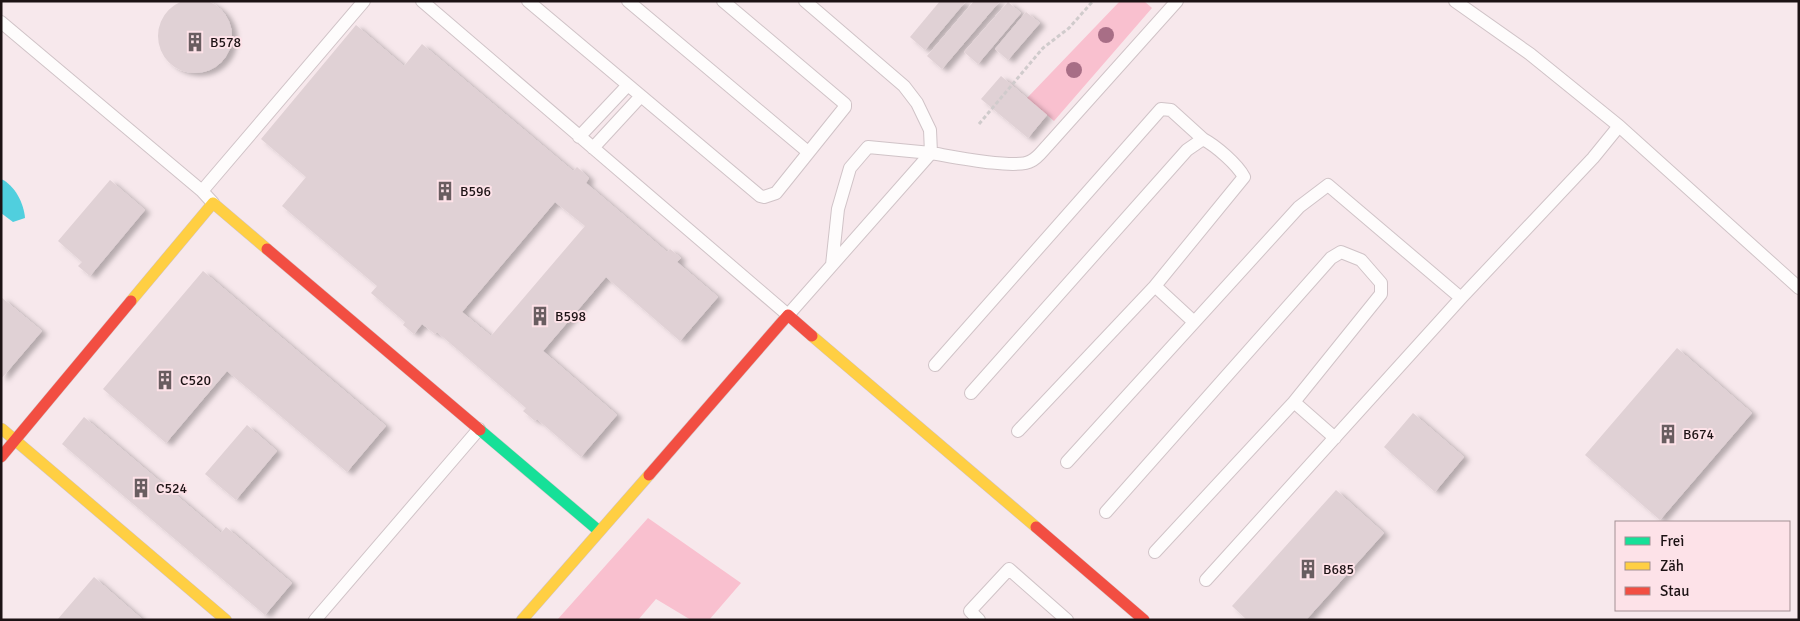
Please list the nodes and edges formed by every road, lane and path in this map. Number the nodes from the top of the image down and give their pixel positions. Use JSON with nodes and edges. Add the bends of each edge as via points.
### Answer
{"nodes":[{"id":1,"x":364,"y":1,"type":"edge"},
{"id":2,"x":422,"y":1,"type":"edge"},
{"id":3,"x":528,"y":1,"type":"edge"},
{"id":4,"x":628,"y":1,"type":"edge"},
{"id":5,"x":723,"y":1,"type":"edge"},
{"id":6,"x":805,"y":1,"type":"edge"},
{"id":7,"x":1093,"y":1,"type":"edge"},
{"id":8,"x":1177,"y":1,"type":"edge"},
{"id":9,"x":1455,"y":1,"type":"edge"},
{"id":10,"x":1,"y":22,"type":"edge"},
{"id":11,"x":628,"y":85,"type":"junction"},
{"id":12,"x":641,"y":96,"type":"junction"},
{"id":13,"x":979,"y":124,"type":"dead end"},
{"id":14,"x":1619,"y":126,"type":"junction"},
{"id":15,"x":579,"y":137,"type":"junction"},
{"id":16,"x":1203,"y":139,"type":"junction"},
{"id":17,"x":593,"y":148,"type":"junction"},
{"id":18,"x":808,"y":152,"type":"junction"},
{"id":19,"x":931,"y":153,"type":"junction"},
{"id":20,"x":202,"y":191,"type":"junction"},
{"id":21,"x":213,"y":203,"type":"junction"},
{"id":22,"x":832,"y":265,"type":"junction"},
{"id":23,"x":1155,"y":286,"type":"junction"},
{"id":24,"x":1799,"y":288,"type":"edge"},
{"id":25,"x":1461,"y":298,"type":"junction"},
{"id":26,"x":788,"y":315,"type":"junction"},
{"id":27,"x":1194,"y":322,"type":"junction"},
{"id":28,"x":935,"y":365,"type":"dead end"},
{"id":29,"x":971,"y":393,"type":"dead end"},
{"id":30,"x":1294,"y":402,"type":"junction"},
{"id":31,"x":1,"y":428,"type":"edge"},
{"id":32,"x":479,"y":429,"type":"junction"},
{"id":33,"x":1018,"y":431,"type":"dead end"},
{"id":34,"x":1335,"y":438,"type":"junction"},
{"id":35,"x":15,"y":440,"type":"junction"},
{"id":36,"x":1,"y":457,"type":"edge"},
{"id":37,"x":1066,"y":462,"type":"dead end"},
{"id":38,"x":1106,"y":512,"type":"dead end"},
{"id":39,"x":599,"y":531,"type":"junction"},
{"id":40,"x":1155,"y":552,"type":"dead end"},
{"id":41,"x":1206,"y":580,"type":"dead end"},
{"id":42,"x":217,"y":617,"type":"edge"},
{"id":43,"x":315,"y":620,"type":"edge"},
{"id":44,"x":522,"y":620,"type":"edge"},
{"id":45,"x":979,"y":620,"type":"edge"},
{"id":46,"x":1067,"y":620,"type":"edge"},
{"id":47,"x":1144,"y":620,"type":"edge"}],
"edges":[{"from":1,"to":20,"type":"lane"},
{"from":2,"to":15,"type":"lane"},
{"from":3,"to":11,"type":"lane"},
{"from":4,"to":18,"type":"lane"},
{"from":5,"to":18,"type":"lane","via":[[845,104]]},
{"from":6,"to":19,"type":"lane","via":[[904,86],[917,103],[930,130]]},
{"from":7,"to":13,"type":"path","via":[[1069,28],[1044,48]]},
{"from":8,"to":19,"type":"lane","via":[[1030,162],[991,162]]},
{"from":9,"to":14,"type":"lane","via":[[1530,54]]},
{"from":10,"to":20,"type":"lane"},
{"from":11,"to":12,"type":"lane"},
{"from":11,"to":15,"type":"lane"},
{"from":12,"to":17,"type":"lane"},
{"from":12,"to":18,"type":"lane","via":[[760,196],[776,193]]},
{"from":14,"to":24,"type":"lane"},
{"from":14,"to":25,"type":"lane","via":[[1593,158]]},
{"from":15,"to":17,"type":"lane"},
{"from":16,"to":23,"type":"lane","via":[[1240,169],[1244,177]]},
{"from":16,"to":28,"type":"lane","via":[[1171,110],[1161,109]]},
{"from":16,"to":29,"type":"lane","via":[[1188,150]]},
{"from":17,"to":26,"type":"lane"},
{"from":19,"to":22,"type":"lane"},
{"from":19,"to":22,"type":"lane","via":[[868,147],[850,168],[838,209]]},
{"from":20,"to":21,"type":"lane"},
{"from":21,"to":32,"type":"street"},
{"from":21,"to":35,"type":"street"},
{"from":22,"to":26,"type":"lane"},
{"from":23,"to":27,"type":"lane"},
{"from":23,"to":33,"type":"lane"},
{"from":25,"to":27,"type":"lane","via":[[1328,185],[1299,207]]},
{"from":25,"to":34,"type":"lane"},
{"from":26,"to":39,"type":"street"},
{"from":26,"to":47,"type":"street"},
{"from":27,"to":37,"type":"lane"},
{"from":30,"to":34,"type":"lane"},
{"from":30,"to":38,"type":"lane","via":[[1381,294],[1381,283],[1361,260],[1341,252],[1331,258]]},
{"from":30,"to":40,"type":"lane"},
{"from":31,"to":35,"type":"street"},
{"from":32,"to":39,"type":"street"},
{"from":32,"to":43,"type":"lane"},
{"from":34,"to":41,"type":"lane"},
{"from":35,"to":36,"type":"street"},
{"from":35,"to":42,"type":"street"},
{"from":39,"to":44,"type":"street"},
{"from":45,"to":46,"type":"lane","via":[[970,611],[1009,569]]}]}
